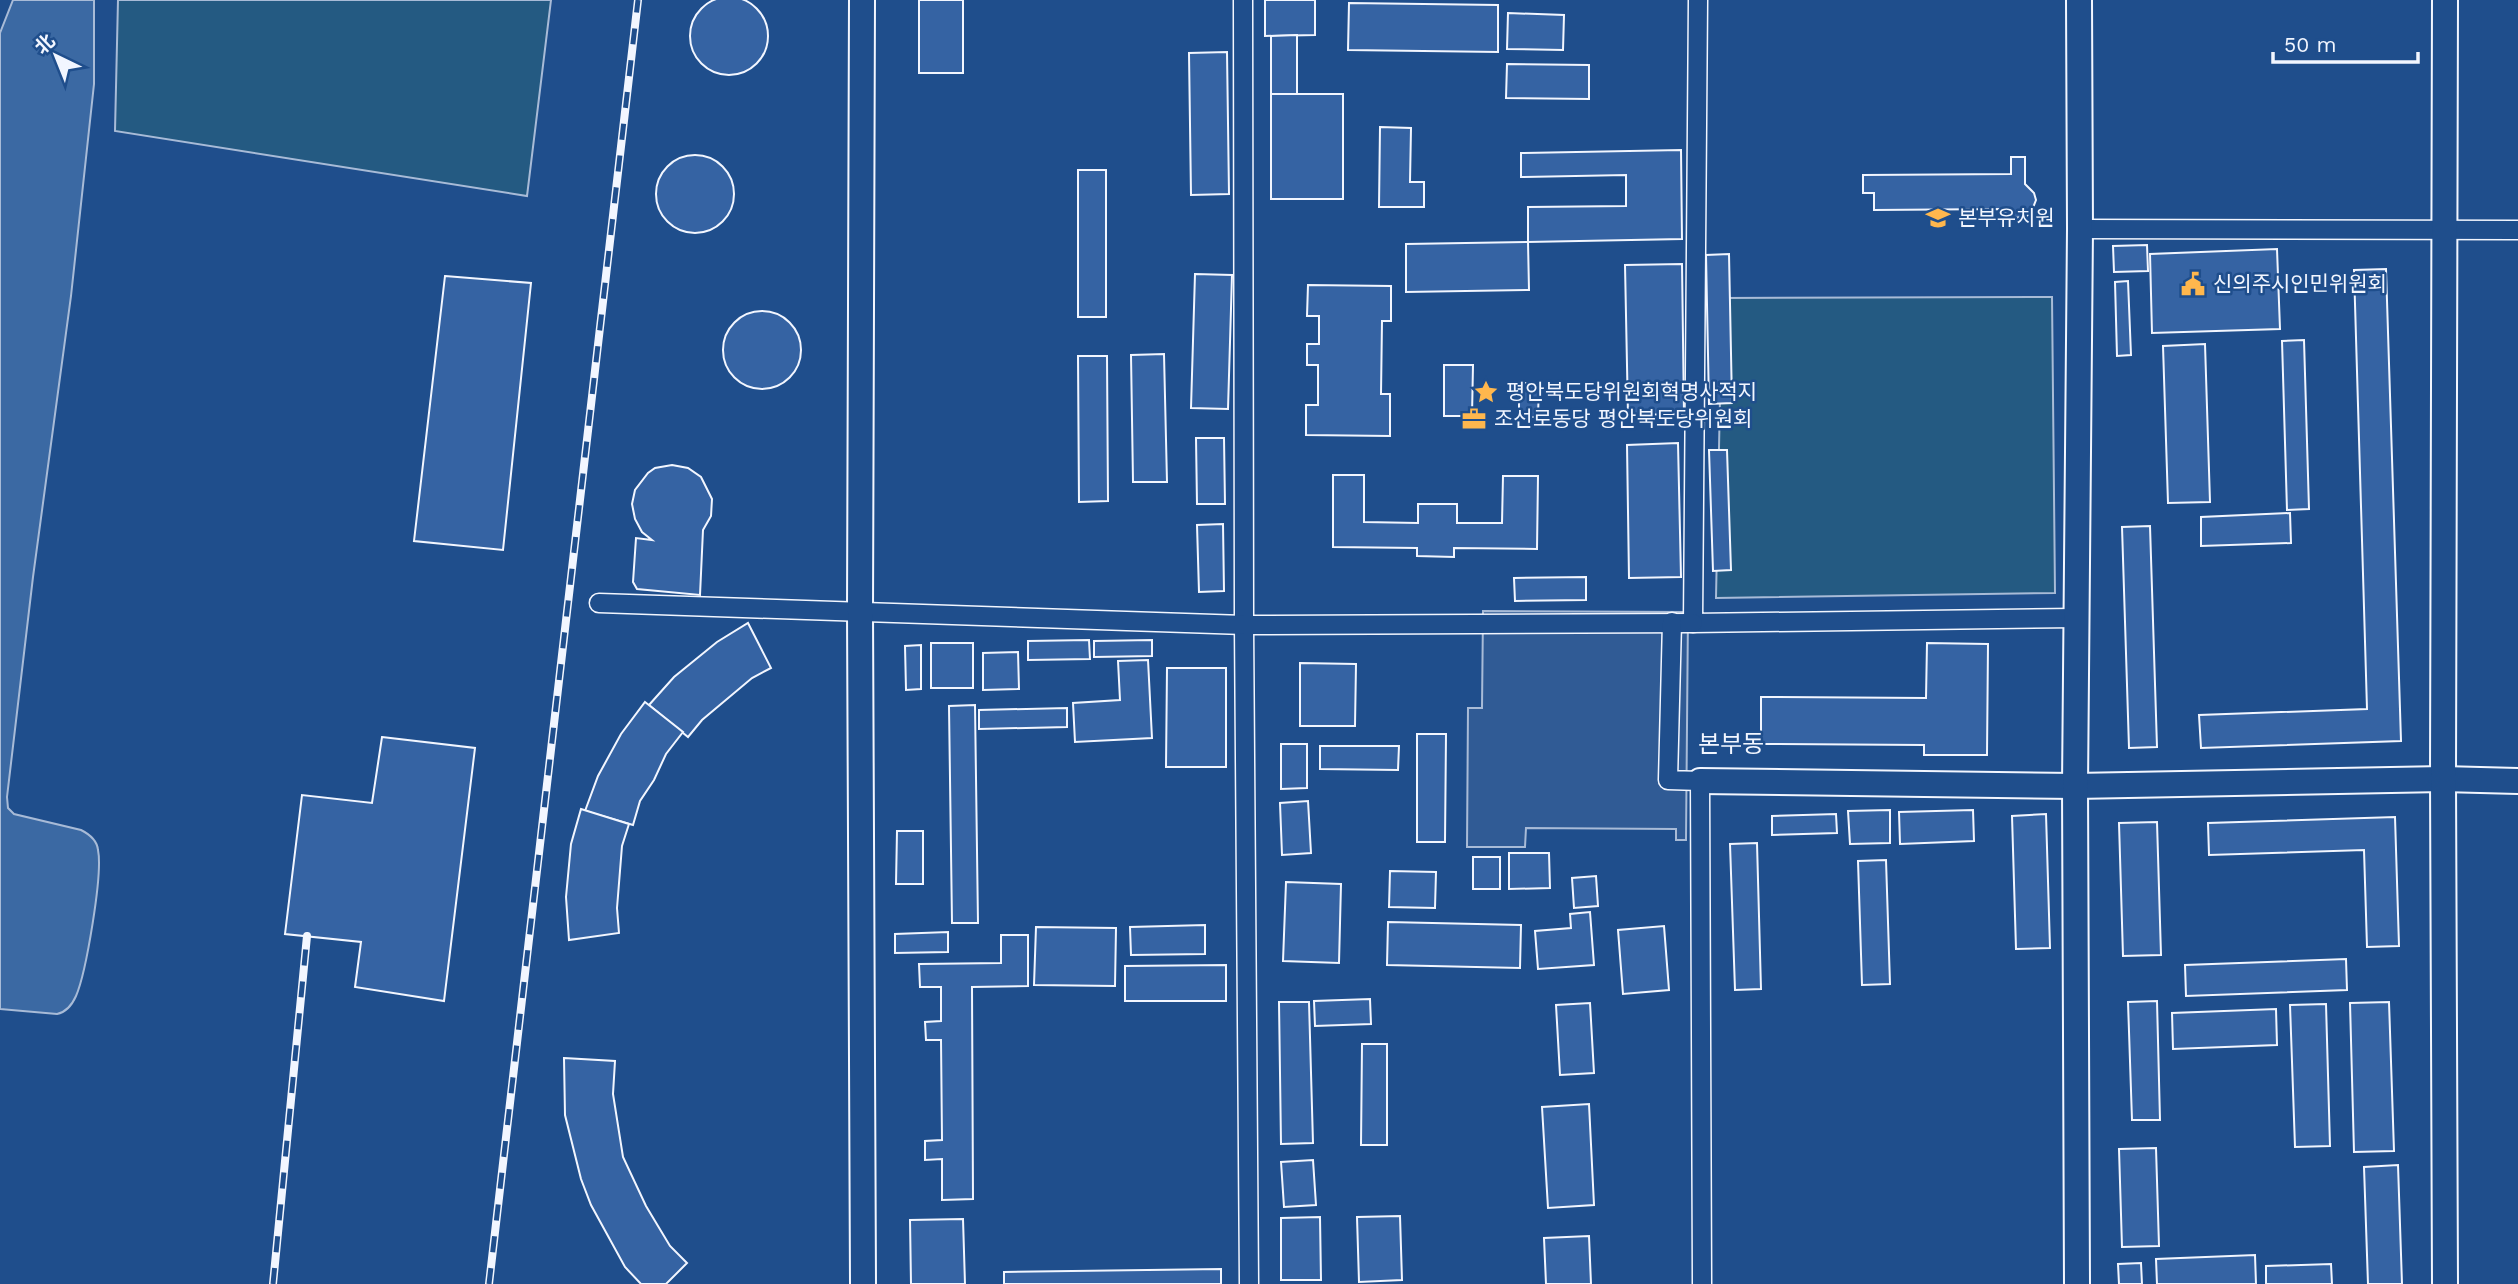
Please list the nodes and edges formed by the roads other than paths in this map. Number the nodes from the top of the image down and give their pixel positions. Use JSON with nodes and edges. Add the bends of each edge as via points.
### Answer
{"nodes":[{"id":1,"x":862,"y":0,"type":"edge"},
{"id":2,"x":1243,"y":0,"type":"edge"},
{"id":3,"x":1698,"y":0,"type":"edge"},
{"id":4,"x":2079,"y":0,"type":"edge"},
{"id":5,"x":2445,"y":0,"type":"edge"},
{"id":6,"x":2080,"y":229,"type":"junction"},
{"id":7,"x":2444,"y":230,"type":"junction"},
{"id":8,"x":2518,"y":230,"type":"edge"},
{"id":9,"x":599,"y":603,"type":"dead end"},
{"id":10,"x":860,"y":612,"type":"junction"},
{"id":11,"x":2076,"y":618,"type":"junction"},
{"id":12,"x":1672,"y":622,"type":"junction"},
{"id":13,"x":1693,"y":623,"type":"junction"},
{"id":14,"x":1244,"y":625,"type":"junction"},
{"id":15,"x":2443,"y":779,"type":"junction"},
{"id":16,"x":1700,"y":781,"type":"junction"},
{"id":17,"x":2518,"y":781,"type":"edge"},
{"id":18,"x":2075,"y":786,"type":"junction"},
{"id":19,"x":863,"y":1284,"type":"edge"},
{"id":20,"x":1250,"y":1284,"type":"edge"},
{"id":21,"x":1702,"y":1284,"type":"edge"},
{"id":22,"x":2077,"y":1284,"type":"edge"},
{"id":23,"x":2445,"y":1284,"type":"edge"}],
"edges":[{"from":1,"to":10,"type":"street"},
{"from":2,"to":14,"type":"street"},
{"from":3,"to":13,"type":"street"},
{"from":4,"to":6,"type":"street"},
{"from":5,"to":7,"type":"street"},
{"from":6,"to":7,"type":"street"},
{"from":6,"to":11,"type":"street"},
{"from":7,"to":8,"type":"street"},
{"from":7,"to":15,"type":"street"},
{"from":9,"to":10,"type":"street"},
{"from":10,"to":14,"type":"street"},
{"from":10,"to":19,"type":"street"},
{"from":11,"to":13,"type":"street"},
{"from":11,"to":18,"type":"street"},
{"from":12,"to":13,"type":"street"},
{"from":12,"to":14,"type":"street"},
{"from":12,"to":16,"type":"street","via":[[1668,780]]},
{"from":14,"to":20,"type":"street"},
{"from":15,"to":17,"type":"street"},
{"from":15,"to":18,"type":"street"},
{"from":15,"to":23,"type":"street"},
{"from":16,"to":18,"type":"street"},
{"from":16,"to":21,"type":"street"},
{"from":18,"to":22,"type":"street"}]}
